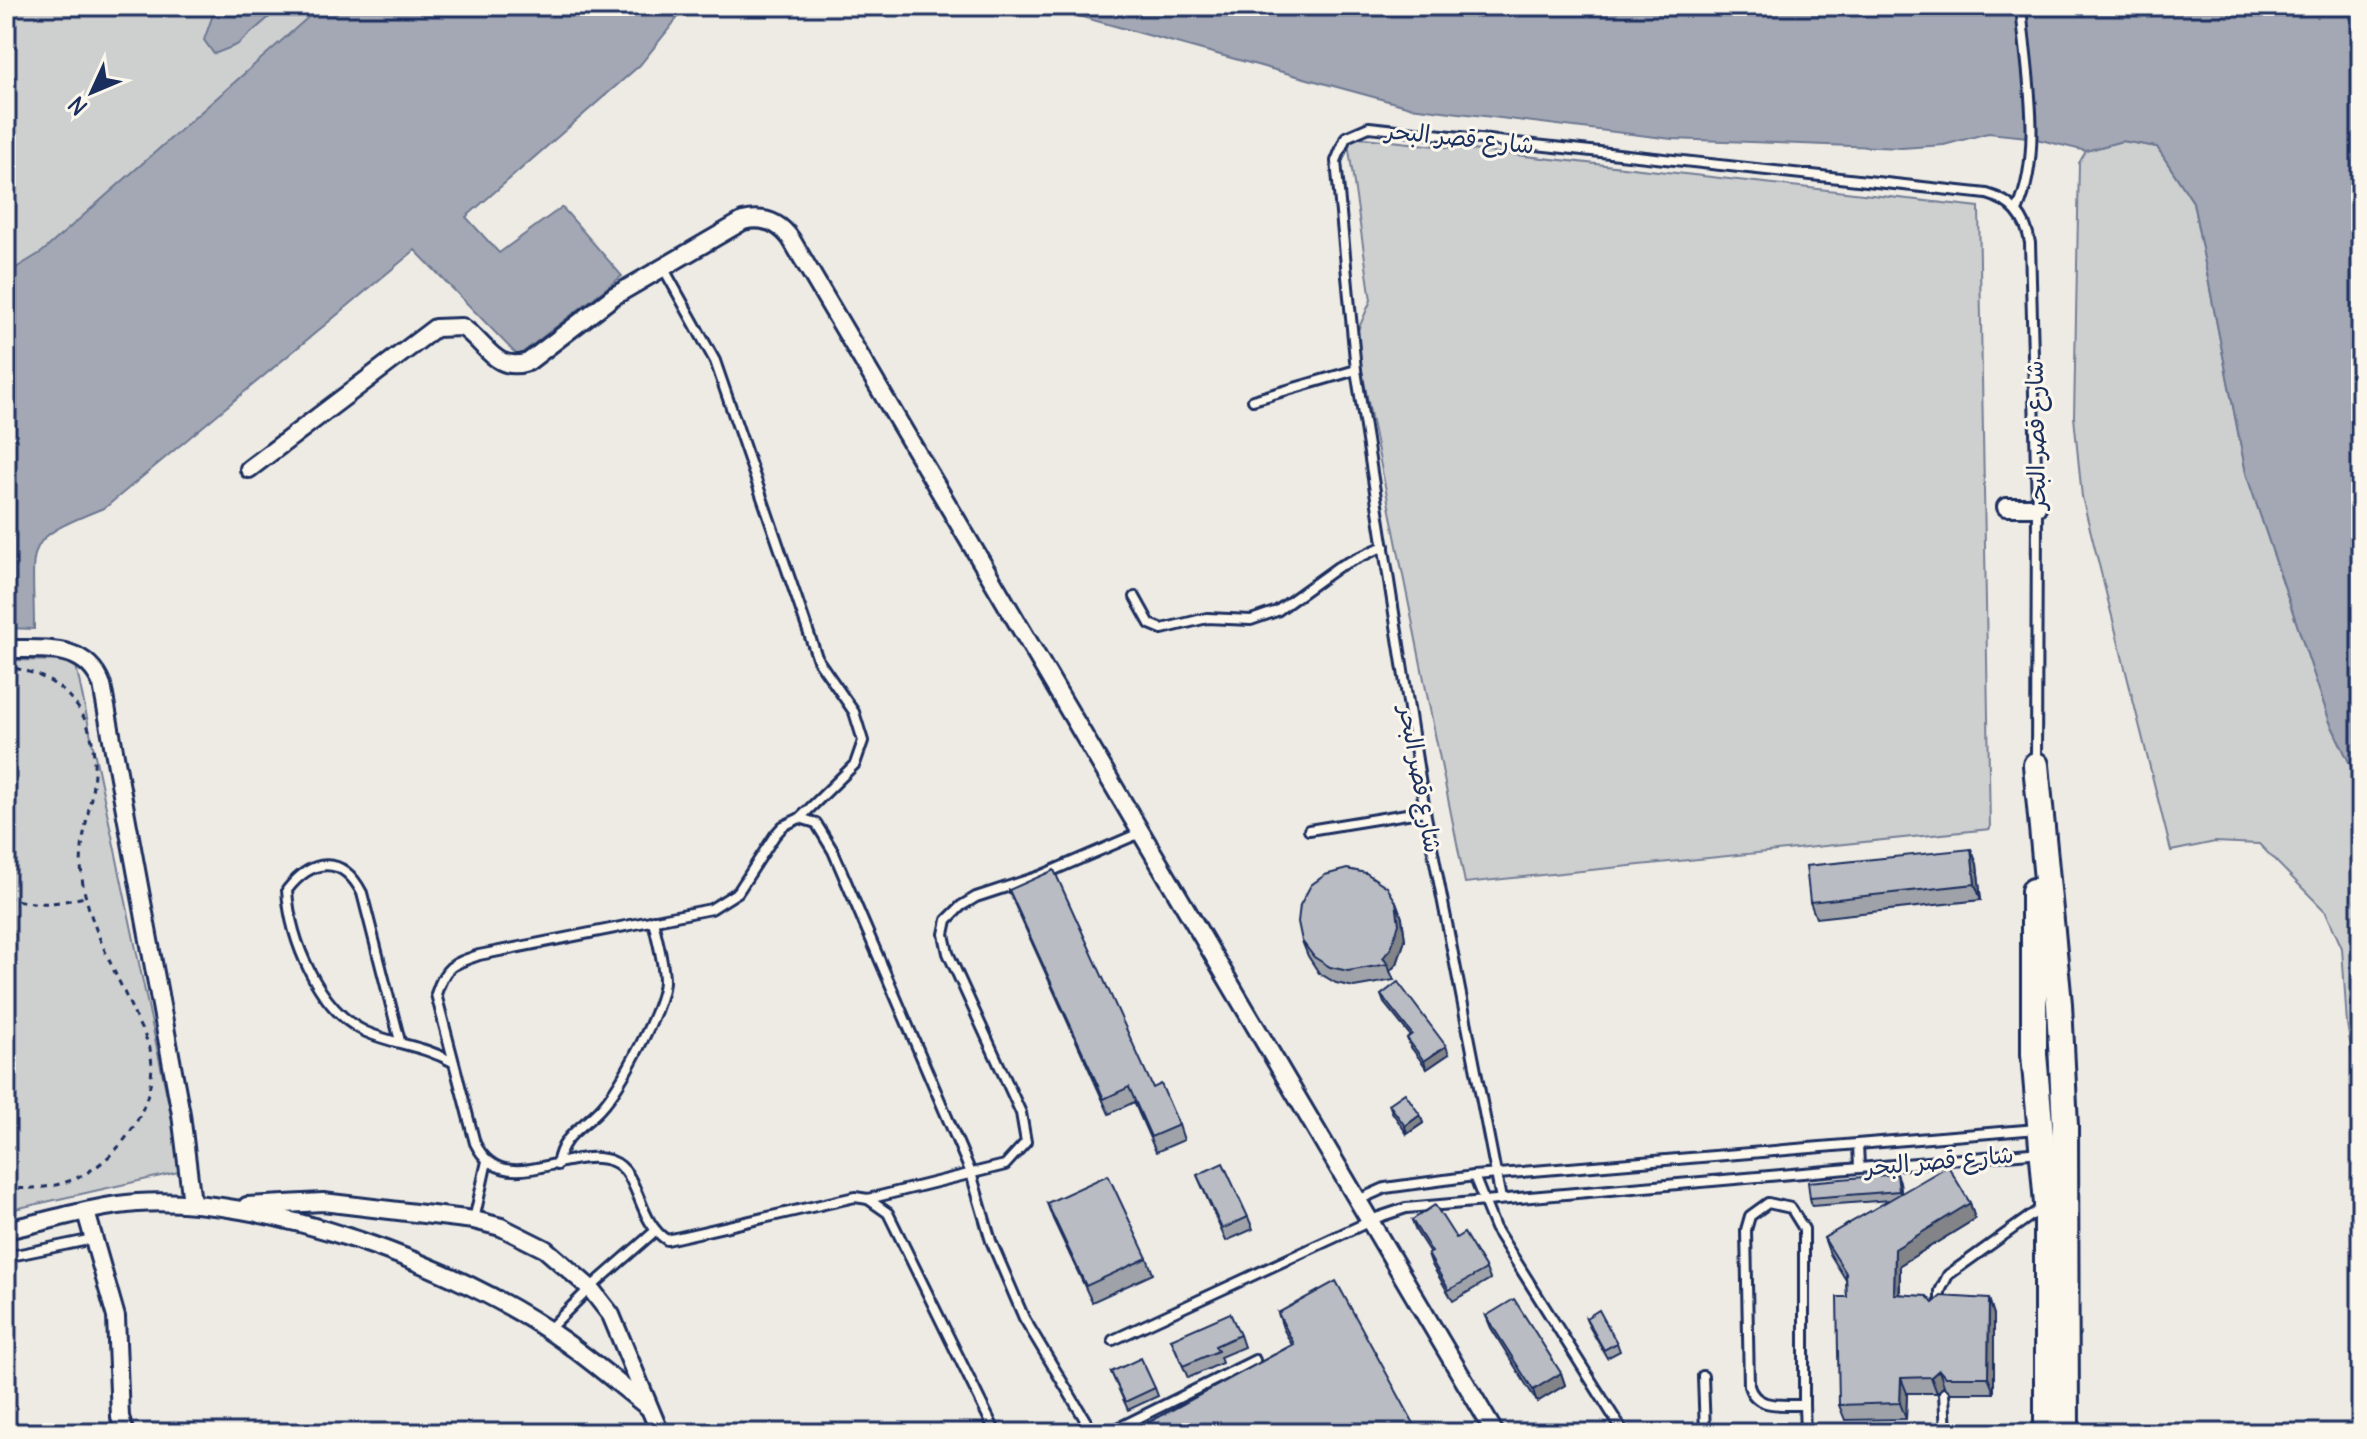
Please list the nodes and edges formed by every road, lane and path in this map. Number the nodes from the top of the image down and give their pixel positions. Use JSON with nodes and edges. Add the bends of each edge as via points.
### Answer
{"nodes":[{"id":1,"x":2021,"y":6,"type":"edge"},
{"id":2,"x":2017,"y":211,"type":"junction"},
{"id":3,"x":664,"y":269,"type":"junction"},
{"id":4,"x":1356,"y":370,"type":"junction"},
{"id":5,"x":1253,"y":400,"type":"dead end"},
{"id":6,"x":249,"y":469,"type":"dead end"},
{"id":7,"x":2006,"y":507,"type":"dead end"},
{"id":8,"x":2037,"y":507,"type":"junction"},
{"id":9,"x":1384,"y":546,"type":"junction"},
{"id":10,"x":1135,"y":597,"type":"dead end"},
{"id":11,"x":6,"y":649,"type":"edge"},
{"id":12,"x":6,"y":667,"type":"edge"},
{"id":13,"x":2036,"y":765,"type":"joint"},
{"id":14,"x":1425,"y":811,"type":"junction"},
{"id":15,"x":800,"y":818,"type":"junction"},
{"id":16,"x":1309,"y":830,"type":"dead end"},
{"id":17,"x":1140,"y":833,"type":"junction"},
{"id":18,"x":6,"y":896,"type":"edge"},
{"id":19,"x":85,"y":897,"type":"junction"},
{"id":20,"x":653,"y":920,"type":"junction"},
{"id":21,"x":400,"y":1041,"type":"junction"},
{"id":22,"x":453,"y":1062,"type":"junction"},
{"id":23,"x":2053,"y":1139,"type":"junction"},
{"id":24,"x":1858,"y":1144,"type":"junction"},
{"id":25,"x":487,"y":1161,"type":"junction"},
{"id":26,"x":557,"y":1165,"type":"junction"},
{"id":27,"x":1859,"y":1166,"type":"junction"},
{"id":28,"x":971,"y":1173,"type":"junction"},
{"id":29,"x":1495,"y":1174,"type":"junction"},
{"id":30,"x":1474,"y":1176,"type":"junction"},
{"id":31,"x":6,"y":1189,"type":"edge"},
{"id":32,"x":868,"y":1199,"type":"junction"},
{"id":33,"x":1501,"y":1199,"type":"junction"},
{"id":34,"x":1358,"y":1200,"type":"junction"},
{"id":35,"x":192,"y":1203,"type":"junction"},
{"id":36,"x":1483,"y":1203,"type":"junction"},
{"id":37,"x":2047,"y":1204,"type":"junction"},
{"id":38,"x":224,"y":1208,"type":"junction"},
{"id":39,"x":86,"y":1212,"type":"junction"},
{"id":40,"x":474,"y":1220,"type":"junction"},
{"id":41,"x":1371,"y":1221,"type":"junction"},
{"id":42,"x":6,"y":1230,"type":"edge"},
{"id":43,"x":654,"y":1232,"type":"junction"},
{"id":44,"x":93,"y":1239,"type":"junction"},
{"id":45,"x":6,"y":1257,"type":"edge"},
{"id":46,"x":590,"y":1288,"type":"junction"},
{"id":47,"x":1940,"y":1312,"type":"edge"},
{"id":48,"x":548,"y":1331,"type":"junction"},
{"id":49,"x":1113,"y":1340,"type":"dead end"},
{"id":50,"x":1255,"y":1360,"type":"dead end"},
{"id":51,"x":1703,"y":1376,"type":"dead end"},
{"id":52,"x":1944,"y":1393,"type":"edge"},
{"id":53,"x":1804,"y":1405,"type":"junction"},
{"id":54,"x":648,"y":1407,"type":"junction"},
{"id":55,"x":125,"y":1433,"type":"edge"},
{"id":56,"x":660,"y":1433,"type":"edge"},
{"id":57,"x":996,"y":1433,"type":"edge"},
{"id":58,"x":1093,"y":1433,"type":"edge"},
{"id":59,"x":1108,"y":1433,"type":"edge"},
{"id":60,"x":1495,"y":1433,"type":"edge"},
{"id":61,"x":1624,"y":1433,"type":"edge"},
{"id":62,"x":1705,"y":1433,"type":"edge"},
{"id":63,"x":1805,"y":1433,"type":"edge"},
{"id":64,"x":1946,"y":1433,"type":"edge"},
{"id":65,"x":2047,"y":1433,"type":"edge"},
{"id":66,"x":2066,"y":1433,"type":"edge"}],
"edges":[{"from":1,"to":2,"type":"lane","via":[[2032,153],[2029,181]]},
{"from":2,"to":4,"type":"lane","name":"شارع قصر البحر","via":[[1987,194],[1363,128],[1346,137],[1336,161]]},
{"from":2,"to":8,"type":"lane","name":"شارع قصر البحر","via":[[2030,243]]},
{"from":3,"to":6,"type":"street","via":[[602,304],[519,365],[501,363],[462,327],[435,328]]},
{"from":3,"to":15,"type":"lane","via":[[715,361],[818,660],[854,712],[863,741],[855,764]]},
{"from":3,"to":17,"type":"street","via":[[743,221],[761,219],[785,231]]},
{"from":4,"to":5,"type":"lane"},
{"from":4,"to":9,"type":"lane","name":"شارع قصر البحر"},
{"from":7,"to":8,"type":"street"},
{"from":8,"to":13,"type":"lane","name":"شارع قصر البحر"},
{"from":9,"to":10,"type":"lane","via":[[1338,567],[1277,611],[1251,620],[1207,618],[1162,629],[1150,624]]},
{"from":9,"to":14,"type":"lane","name":"شارع قصر البحر"},
{"from":11,"to":35,"type":"street","via":[[81,657],[102,685],[181,1114]]},
{"from":12,"to":19,"type":"path","via":[[35,672],[60,686],[77,704],[90,732],[94,760],[80,859]]},
{"from":13,"to":23,"type":"street","name":"شارع قصر البحر","via":[[2033,1007]]},
{"from":14,"to":16,"type":"lane"},
{"from":14,"to":29,"type":"lane","name":"شارع قصر البحر"},
{"from":15,"to":20,"type":"lane","via":[[775,835],[738,892],[711,909]]},
{"from":15,"to":28,"type":"lane","via":[[816,823],[833,851]]},
{"from":17,"to":28,"type":"lane","via":[[976,897],[947,920],[948,953],[1026,1131],[1021,1150],[1005,1165]]},
{"from":17,"to":34,"type":"street"},
{"from":18,"to":19,"type":"path","via":[[50,904]]},
{"from":19,"to":31,"type":"path","via":[[150,1048],[145,1102],[119,1147],[92,1170],[68,1182]]},
{"from":20,"to":22,"type":"lane","via":[[457,962],[443,973],[436,994]]},
{"from":20,"to":26,"type":"lane","via":[[664,979],[656,1013],[611,1094],[568,1135]]},
{"from":21,"to":21,"type":"lane","via":[[361,1030],[341,1015],[310,971],[287,899],[287,890],[305,870],[333,866],[352,874],[362,893]]},
{"from":21,"to":22,"type":"lane"},
{"from":22,"to":25,"type":"lane","via":[[475,1143]]},
{"from":23,"to":24,"type":"lane","name":"شارع قصر البحر"},
{"from":23,"to":27,"type":"lane","name":"شارع قصر البحر"},
{"from":23,"to":37,"type":"street","name":"شارع قصر البحر"},
{"from":23,"to":66,"type":"street","name":"شارع قصر البحر"},
{"from":24,"to":27,"type":"lane"},
{"from":24,"to":29,"type":"lane","name":"شارع قصر البحر"},
{"from":25,"to":26,"type":"lane","via":[[503,1170]]},
{"from":25,"to":40,"type":"lane"},
{"from":26,"to":43,"type":"lane","via":[[612,1161],[629,1177]]},
{"from":27,"to":33,"type":"lane","name":"شارع قصر البحر"},
{"from":28,"to":32,"type":"lane"},
{"from":28,"to":58,"type":"lane","via":[[991,1241],[1024,1318]]},
{"from":29,"to":30,"type":"lane","name":"شارع قصر البحر"},
{"from":29,"to":33,"type":"lane","name":"شارع قصر البحر"},
{"from":30,"to":34,"type":"lane","name":"شارع قصر البحر","via":[[1385,1188]]},
{"from":30,"to":36,"type":"lane"},
{"from":32,"to":43,"type":"lane","via":[[830,1201],[679,1240]]},
{"from":32,"to":57,"type":"lane","via":[[888,1213]]},
{"from":33,"to":36,"type":"lane","name":"شارع قصر البحر"},
{"from":34,"to":41,"type":"street"},
{"from":35,"to":38,"type":"street"},
{"from":35,"to":39,"type":"street","via":[[136,1203]]},
{"from":36,"to":41,"type":"lane","name":"شارع قصر البحر","via":[[1415,1207]]},
{"from":36,"to":61,"type":"lane"},
{"from":37,"to":47,"type":"lane","via":[[1948,1275],[1940,1291]]},
{"from":37,"to":65,"type":"street","name":"شارع قصر البحر"},
{"from":38,"to":40,"type":"street","via":[[323,1202]]},
{"from":38,"to":48,"type":"street","via":[[319,1228],[445,1273]]},
{"from":39,"to":42,"type":"street"},
{"from":39,"to":44,"type":"street"},
{"from":40,"to":46,"type":"street","via":[[545,1249]]},
{"from":41,"to":49,"type":"lane","name":"شارع قصر البحر"},
{"from":41,"to":60,"type":"street"},
{"from":43,"to":46,"type":"lane"},
{"from":44,"to":45,"type":"lane"},
{"from":44,"to":55,"type":"street","via":[[116,1317]]},
{"from":46,"to":48,"type":"lane"},
{"from":46,"to":54,"type":"street","via":[[611,1315]]},
{"from":48,"to":54,"type":"street"},
{"from":50,"to":59,"type":"lane"},
{"from":51,"to":62,"type":"lane"},
{"from":52,"to":64,"type":"lane"},
{"from":53,"to":53,"type":"lane","via":[[1804,1229],[1791,1208],[1768,1203],[1750,1216],[1746,1230],[1749,1386],[1763,1404]]},
{"from":53,"to":63,"type":"lane"},
{"from":54,"to":56,"type":"street"}]}
